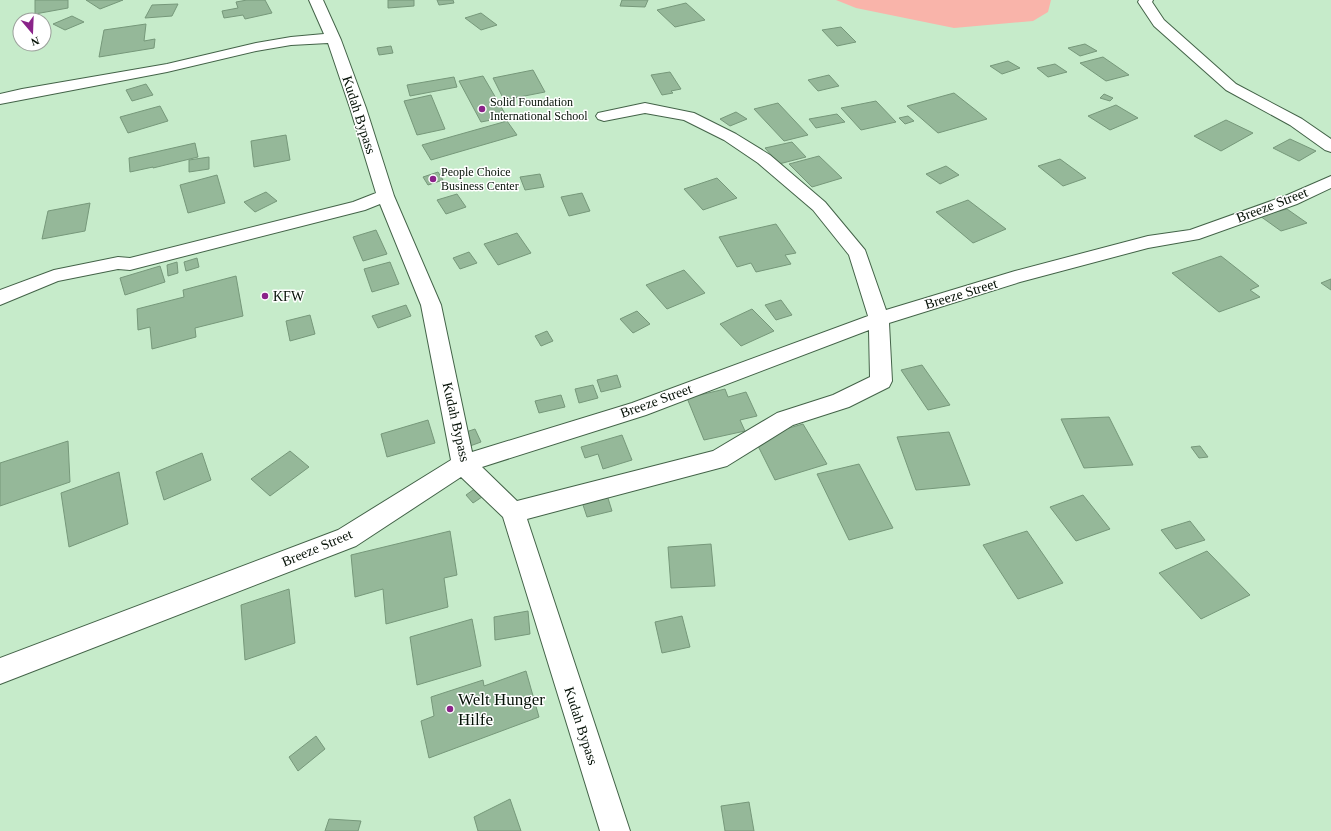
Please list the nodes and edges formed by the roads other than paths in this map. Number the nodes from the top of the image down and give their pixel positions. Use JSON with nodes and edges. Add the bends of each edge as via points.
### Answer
{"nodes":[{"id":1,"x":316,"y":0,"type":"edge"},
{"id":2,"x":1146,"y":0,"type":"edge"},
{"id":3,"x":334,"y":40,"type":"junction"},
{"id":4,"x":0,"y":99,"type":"edge"},
{"id":5,"x":604,"y":116,"type":"dead end"},
{"id":6,"x":1331,"y":147,"type":"edge"},
{"id":7,"x":1331,"y":181,"type":"edge"},
{"id":8,"x":385,"y":196,"type":"junction"},
{"id":9,"x":0,"y":298,"type":"edge"},
{"id":10,"x":879,"y":319,"type":"junction"},
{"id":11,"x":463,"y":464,"type":"junction"},
{"id":12,"x":513,"y":512,"type":"junction"},
{"id":13,"x":0,"y":671,"type":"edge"},
{"id":14,"x":615,"y":831,"type":"edge"}],
"edges":[{"from":1,"to":3,"type":"street","name":"Kudah Bypass"},
{"from":2,"to":6,"type":"street","via":[[1159,23],[1231,87],[1296,122]]},
{"from":3,"to":4,"type":"street","via":[[325,38],[291,41],[167,68]]},
{"from":3,"to":8,"type":"street","name":"Kudah Bypass"},
{"from":5,"to":10,"type":"street","via":[[645,108],[688,116],[730,137],[764,159],[819,206],[858,254]]},
{"from":7,"to":10,"type":"street","name":"Breeze Street","via":[[1291,200],[1193,235],[1148,242],[1015,277]]},
{"from":8,"to":9,"type":"street","via":[[359,206],[130,264],[118,263],[54,276]]},
{"from":8,"to":11,"type":"street","name":"Kudah Bypass","via":[[431,305]]},
{"from":10,"to":11,"type":"street","name":"Breeze Street","via":[[638,409]]},
{"from":10,"to":12,"type":"street","via":[[881,380],[841,401],[785,419],[719,459]]},
{"from":11,"to":12,"type":"street","name":"Kudah Bypass"},
{"from":11,"to":13,"type":"street","name":"Breeze Street","via":[[347,538]]},
{"from":12,"to":14,"type":"street","name":"Kudah Bypass"}]}
